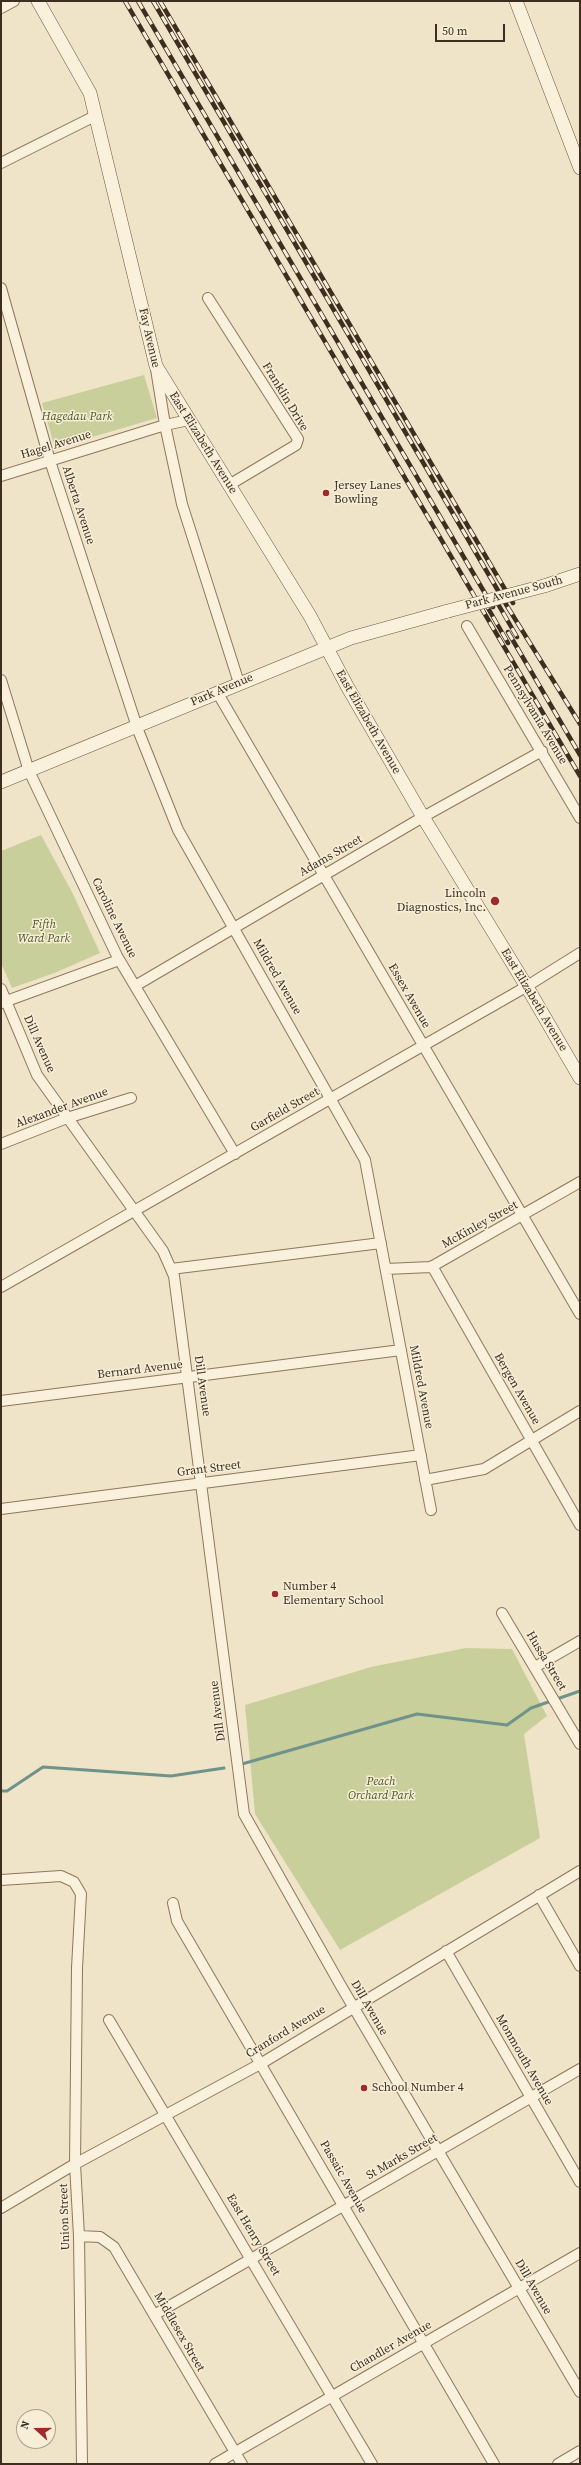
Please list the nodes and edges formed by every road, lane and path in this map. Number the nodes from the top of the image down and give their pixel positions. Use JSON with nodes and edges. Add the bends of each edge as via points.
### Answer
{"nodes":[{"id":1,"x":14,"y":1,"type":"edge"},
{"id":2,"x":38,"y":1,"type":"edge"},
{"id":3,"x":516,"y":1,"type":"edge"},
{"id":4,"x":1,"y":8,"type":"edge"},
{"id":5,"x":95,"y":116,"type":"junction"},
{"id":6,"x":1,"y":163,"type":"edge"},
{"id":7,"x":580,"y":168,"type":"edge"},
{"id":8,"x":1,"y":288,"type":"edge"},
{"id":9,"x":208,"y":298,"type":"dead end"},
{"id":10,"x":156,"y":366,"type":"junction"},
{"id":11,"x":189,"y":420,"type":"junction"},
{"id":12,"x":165,"y":425,"type":"junction"},
{"id":13,"x":50,"y":461,"type":"junction"},
{"id":14,"x":1,"y":476,"type":"edge"},
{"id":15,"x":229,"y":485,"type":"junction"},
{"id":16,"x":580,"y":574,"type":"edge"},
{"id":17,"x":448,"y":611,"type":"joint"},
{"id":18,"x":468,"y":626,"type":"dead end"},
{"id":19,"x":326,"y":649,"type":"junction"},
{"id":20,"x":1,"y":680,"type":"edge"},
{"id":21,"x":239,"y":683,"type":"junction"},
{"id":22,"x":217,"y":692,"type":"junction"},
{"id":23,"x":138,"y":727,"type":"junction"},
{"id":24,"x":542,"y":751,"type":"junction"},
{"id":25,"x":29,"y":771,"type":"junction"},
{"id":26,"x":1,"y":782,"type":"edge"},
{"id":27,"x":423,"y":817,"type":"junction"},
{"id":28,"x":580,"y":818,"type":"edge"},
{"id":29,"x":324,"y":875,"type":"junction"},
{"id":30,"x":234,"y":929,"type":"junction"},
{"id":31,"x":580,"y":953,"type":"edge"},
{"id":32,"x":119,"y":960,"type":"junction"},
{"id":33,"x":135,"y":986,"type":"junction"},
{"id":34,"x":527,"y":987,"type":"junction"},
{"id":35,"x":1,"y":989,"type":"edge"},
{"id":36,"x":4,"y":1002,"type":"edge"},
{"id":37,"x":424,"y":1046,"type":"junction"},
{"id":38,"x":580,"y":1078,"type":"edge"},
{"id":39,"x":131,"y":1098,"type":"dead end"},
{"id":40,"x":331,"y":1098,"type":"junction"},
{"id":41,"x":67,"y":1118,"type":"junction"},
{"id":42,"x":1,"y":1144,"type":"edge"},
{"id":43,"x":235,"y":1154,"type":"junction"},
{"id":44,"x":580,"y":1182,"type":"edge"},
{"id":45,"x":134,"y":1211,"type":"junction"},
{"id":46,"x":523,"y":1216,"type":"junction"},
{"id":47,"x":381,"y":1243,"type":"junction"},
{"id":48,"x":432,"y":1266,"type":"junction"},
{"id":49,"x":171,"y":1269,"type":"junction"},
{"id":50,"x":386,"y":1269,"type":"junction"},
{"id":51,"x":1,"y":1287,"type":"edge"},
{"id":52,"x":580,"y":1314,"type":"edge"},
{"id":53,"x":401,"y":1350,"type":"junction"},
{"id":54,"x":188,"y":1377,"type":"junction"},
{"id":55,"x":1,"y":1401,"type":"edge"},
{"id":56,"x":580,"y":1411,"type":"edge"},
{"id":57,"x":532,"y":1440,"type":"junction"},
{"id":58,"x":421,"y":1455,"type":"junction"},
{"id":59,"x":425,"y":1480,"type":"junction"},
{"id":60,"x":202,"y":1483,"type":"junction"},
{"id":61,"x":1,"y":1509,"type":"edge"},
{"id":62,"x":431,"y":1510,"type":"dead end"},
{"id":63,"x":580,"y":1525,"type":"edge"},
{"id":64,"x":502,"y":1613,"type":"dead end"},
{"id":65,"x":580,"y":1641,"type":"edge"},
{"id":66,"x":535,"y":1667,"type":"junction"},
{"id":67,"x":580,"y":1744,"type":"edge"},
{"id":68,"x":580,"y":1871,"type":"edge"},
{"id":69,"x":1,"y":1880,"type":"edge"},
{"id":70,"x":539,"y":1894,"type":"junction"},
{"id":71,"x":172,"y":1903,"type":"dead end"},
{"id":72,"x":446,"y":1951,"type":"junction"},
{"id":73,"x":580,"y":1966,"type":"edge"},
{"id":74,"x":354,"y":2007,"type":"junction"},
{"id":75,"x":110,"y":2020,"type":"dead end"},
{"id":76,"x":262,"y":2063,"type":"junction"},
{"id":77,"x":580,"y":2069,"type":"edge"},
{"id":78,"x":531,"y":2098,"type":"junction"},
{"id":79,"x":166,"y":2114,"type":"junction"},
{"id":80,"x":438,"y":2151,"type":"junction"},
{"id":81,"x":75,"y":2164,"type":"junction"},
{"id":82,"x":580,"y":2182,"type":"edge"},
{"id":83,"x":344,"y":2205,"type":"junction"},
{"id":84,"x":1,"y":2208,"type":"edge"},
{"id":85,"x":79,"y":2236,"type":"junction"},
{"id":86,"x":580,"y":2253,"type":"edge"},
{"id":87,"x":252,"y":2258,"type":"junction"},
{"id":88,"x":519,"y":2288,"type":"junction"},
{"id":89,"x":154,"y":2315,"type":"junction"},
{"id":90,"x":424,"y":2343,"type":"junction"},
{"id":91,"x":580,"y":2392,"type":"edge"},
{"id":92,"x":332,"y":2396,"type":"junction"},
{"id":93,"x":580,"y":2451,"type":"edge"},
{"id":94,"x":235,"y":2452,"type":"junction"},
{"id":95,"x":82,"y":2464,"type":"edge"},
{"id":96,"x":215,"y":2464,"type":"edge"},
{"id":97,"x":242,"y":2464,"type":"edge"},
{"id":98,"x":372,"y":2464,"type":"edge"},
{"id":99,"x":494,"y":2464,"type":"edge"},
{"id":100,"x":558,"y":2464,"type":"edge"}],
"edges":[{"from":1,"to":4,"type":"street"},
{"from":2,"to":5,"type":"street","name":"Fay Avenue","via":[[90,93]]},
{"from":3,"to":7,"type":"street"},
{"from":5,"to":6,"type":"street"},
{"from":5,"to":10,"type":"street","name":"Fay Avenue"},
{"from":8,"to":13,"type":"street","name":"Alberta Avenue"},
{"from":9,"to":15,"type":"street","name":"Franklin Drive","via":[[298,440],[296,445]]},
{"from":10,"to":11,"type":"street","name":"East Elizabeth Avenue"},
{"from":10,"to":12,"type":"street","name":"Fay Avenue"},
{"from":11,"to":12,"type":"street","name":"Hagel Avenue"},
{"from":11,"to":15,"type":"street","name":"East Elizabeth Avenue"},
{"from":12,"to":13,"type":"street","name":"Hagel Avenue"},
{"from":12,"to":21,"type":"street","name":"Fay Avenue","via":[[182,504]]},
{"from":13,"to":14,"type":"street","name":"Hagel Avenue"},
{"from":13,"to":23,"type":"street","name":"Alberta Avenue"},
{"from":15,"to":19,"type":"street","name":"East Elizabeth Avenue","via":[[310,616]]},
{"from":16,"to":17,"type":"street","name":"Park Avenue South","bridge":true},
{"from":17,"to":19,"type":"street","name":"Park Avenue","via":[[351,638]]},
{"from":18,"to":24,"type":"street","name":"Pennsylvania Avenue"},
{"from":19,"to":21,"type":"street","name":"Park Avenue"},
{"from":19,"to":27,"type":"street","name":"East Elizabeth Avenue"},
{"from":20,"to":25,"type":"street","name":"Caroline Avenue"},
{"from":21,"to":22,"type":"street","name":"Park Avenue"},
{"from":22,"to":23,"type":"street","name":"Park Avenue"},
{"from":22,"to":29,"type":"street","name":"Essex Avenue"},
{"from":23,"to":25,"type":"street","name":"Park Avenue"},
{"from":23,"to":30,"type":"street","name":"Mildred Avenue","via":[[178,830]]},
{"from":24,"to":27,"type":"street","name":"Adams Street"},
{"from":24,"to":28,"type":"street","name":"Pennsylvania Avenue"},
{"from":25,"to":26,"type":"street","name":"Park Avenue"},
{"from":25,"to":32,"type":"street","name":"Caroline Avenue"},
{"from":27,"to":29,"type":"street","name":"Adams Street"},
{"from":27,"to":34,"type":"street","name":"East Elizabeth Avenue"},
{"from":29,"to":30,"type":"street","name":"Adams Street"},
{"from":29,"to":37,"type":"street","name":"Essex Avenue"},
{"from":30,"to":33,"type":"street","name":"Adams Street"},
{"from":30,"to":40,"type":"street","name":"Mildred Avenue"},
{"from":31,"to":34,"type":"street","name":"Garfield Street"},
{"from":32,"to":33,"type":"street","name":"Caroline Avenue"},
{"from":32,"to":36,"type":"street"},
{"from":33,"to":43,"type":"street","name":"Caroline Avenue"},
{"from":34,"to":37,"type":"street","name":"Garfield Street"},
{"from":34,"to":38,"type":"street","name":"East Elizabeth Avenue"},
{"from":35,"to":36,"type":"street","name":"Dill Avenue"},
{"from":36,"to":41,"type":"street","name":"Dill Avenue","via":[[37,1075]]},
{"from":37,"to":40,"type":"street","name":"Garfield Street"},
{"from":37,"to":46,"type":"street","name":"Essex Avenue"},
{"from":39,"to":41,"type":"street","name":"Alexander Avenue"},
{"from":40,"to":43,"type":"street","name":"Garfield Street"},
{"from":40,"to":47,"type":"street","name":"Mildred Avenue","via":[[365,1160]]},
{"from":41,"to":42,"type":"street","name":"Alexander Avenue"},
{"from":41,"to":45,"type":"street","name":"Dill Avenue"},
{"from":43,"to":45,"type":"street","name":"Garfield Street"},
{"from":44,"to":46,"type":"street","name":"McKinley Street"},
{"from":45,"to":49,"type":"street","name":"Dill Avenue","via":[[163,1251]]},
{"from":45,"to":51,"type":"street","name":"Garfield Street"},
{"from":46,"to":48,"type":"street","name":"McKinley Street"},
{"from":46,"to":52,"type":"street","name":"Essex Avenue"},
{"from":47,"to":49,"type":"street"},
{"from":47,"to":50,"type":"street","name":"Mildred Avenue"},
{"from":48,"to":50,"type":"street","name":"McKinley Street"},
{"from":48,"to":57,"type":"street","name":"Bergen Avenue"},
{"from":49,"to":54,"type":"street","name":"Dill Avenue"},
{"from":50,"to":53,"type":"street","name":"Mildred Avenue"},
{"from":53,"to":54,"type":"street","name":"Bernard Avenue"},
{"from":53,"to":58,"type":"street","name":"Mildred Avenue"},
{"from":54,"to":55,"type":"street","name":"Bernard Avenue"},
{"from":54,"to":60,"type":"street","name":"Dill Avenue"},
{"from":56,"to":57,"type":"street"},
{"from":57,"to":59,"type":"street","via":[[484,1469]]},
{"from":57,"to":63,"type":"street","name":"Bergen Avenue"},
{"from":58,"to":59,"type":"street","name":"Mildred Avenue"},
{"from":58,"to":60,"type":"street","name":"Grant Street"},
{"from":59,"to":62,"type":"street","name":"Mildred Avenue"},
{"from":60,"to":61,"type":"street","name":"Grant Street"},
{"from":60,"to":74,"type":"street","name":"Dill Avenue","via":[[244,1814]]},
{"from":64,"to":66,"type":"street","name":"Hussa Street"},
{"from":65,"to":66,"type":"street"},
{"from":66,"to":67,"type":"street","name":"Hussa Street"},
{"from":68,"to":70,"type":"street","name":"Cranford Avenue"},
{"from":69,"to":81,"type":"street","name":"Union Street","via":[[61,1876],[74,1882],[79,1888],[82,1902],[76,1968]]},
{"from":70,"to":72,"type":"street","name":"Cranford Avenue"},
{"from":70,"to":73,"type":"street"},
{"from":71,"to":76,"type":"street","name":"Passaic Avenue","via":[[178,1921]]},
{"from":72,"to":74,"type":"street","name":"Cranford Avenue"},
{"from":72,"to":78,"type":"street","name":"Monmouth Avenue"},
{"from":74,"to":76,"type":"street","name":"Cranford Avenue"},
{"from":74,"to":80,"type":"street","name":"Dill Avenue"},
{"from":75,"to":79,"type":"street","name":"East Henry Street"},
{"from":76,"to":79,"type":"street","name":"Cranford Avenue"},
{"from":76,"to":83,"type":"street","name":"Passaic Avenue"},
{"from":77,"to":78,"type":"street","name":"St Marks Street"},
{"from":78,"to":80,"type":"street","name":"St Marks Street"},
{"from":78,"to":82,"type":"street","name":"Monmouth Avenue"},
{"from":79,"to":81,"type":"street","name":"Cranford Avenue"},
{"from":79,"to":87,"type":"street","name":"East Henry Street"},
{"from":80,"to":83,"type":"street","name":"St Marks Street"},
{"from":80,"to":88,"type":"street","name":"Dill Avenue"},
{"from":81,"to":84,"type":"street","name":"Cranford Avenue"},
{"from":81,"to":85,"type":"street","name":"Union Street"},
{"from":83,"to":87,"type":"street","name":"St Marks Street"},
{"from":83,"to":90,"type":"street","name":"Passaic Avenue"},
{"from":85,"to":89,"type":"street","name":"Middlesex Street","via":[[100,2237],[111,2243]]},
{"from":85,"to":95,"type":"street","name":"Union Street"},
{"from":86,"to":88,"type":"street","name":"Chandler Avenue"},
{"from":87,"to":89,"type":"street","name":"St Marks Street"},
{"from":87,"to":92,"type":"street","name":"East Henry Street"},
{"from":88,"to":90,"type":"street","name":"Chandler Avenue"},
{"from":88,"to":91,"type":"street","name":"Dill Avenue"},
{"from":89,"to":94,"type":"street","name":"Middlesex Street"},
{"from":90,"to":92,"type":"street","name":"Chandler Avenue"},
{"from":90,"to":99,"type":"street","name":"Passaic Avenue"},
{"from":92,"to":94,"type":"street","name":"Chandler Avenue"},
{"from":92,"to":98,"type":"street","name":"East Henry Street"},
{"from":93,"to":100,"type":"street"},
{"from":94,"to":96,"type":"street","name":"Chandler Avenue"},
{"from":94,"to":97,"type":"street","name":"Middlesex Street"}]}
